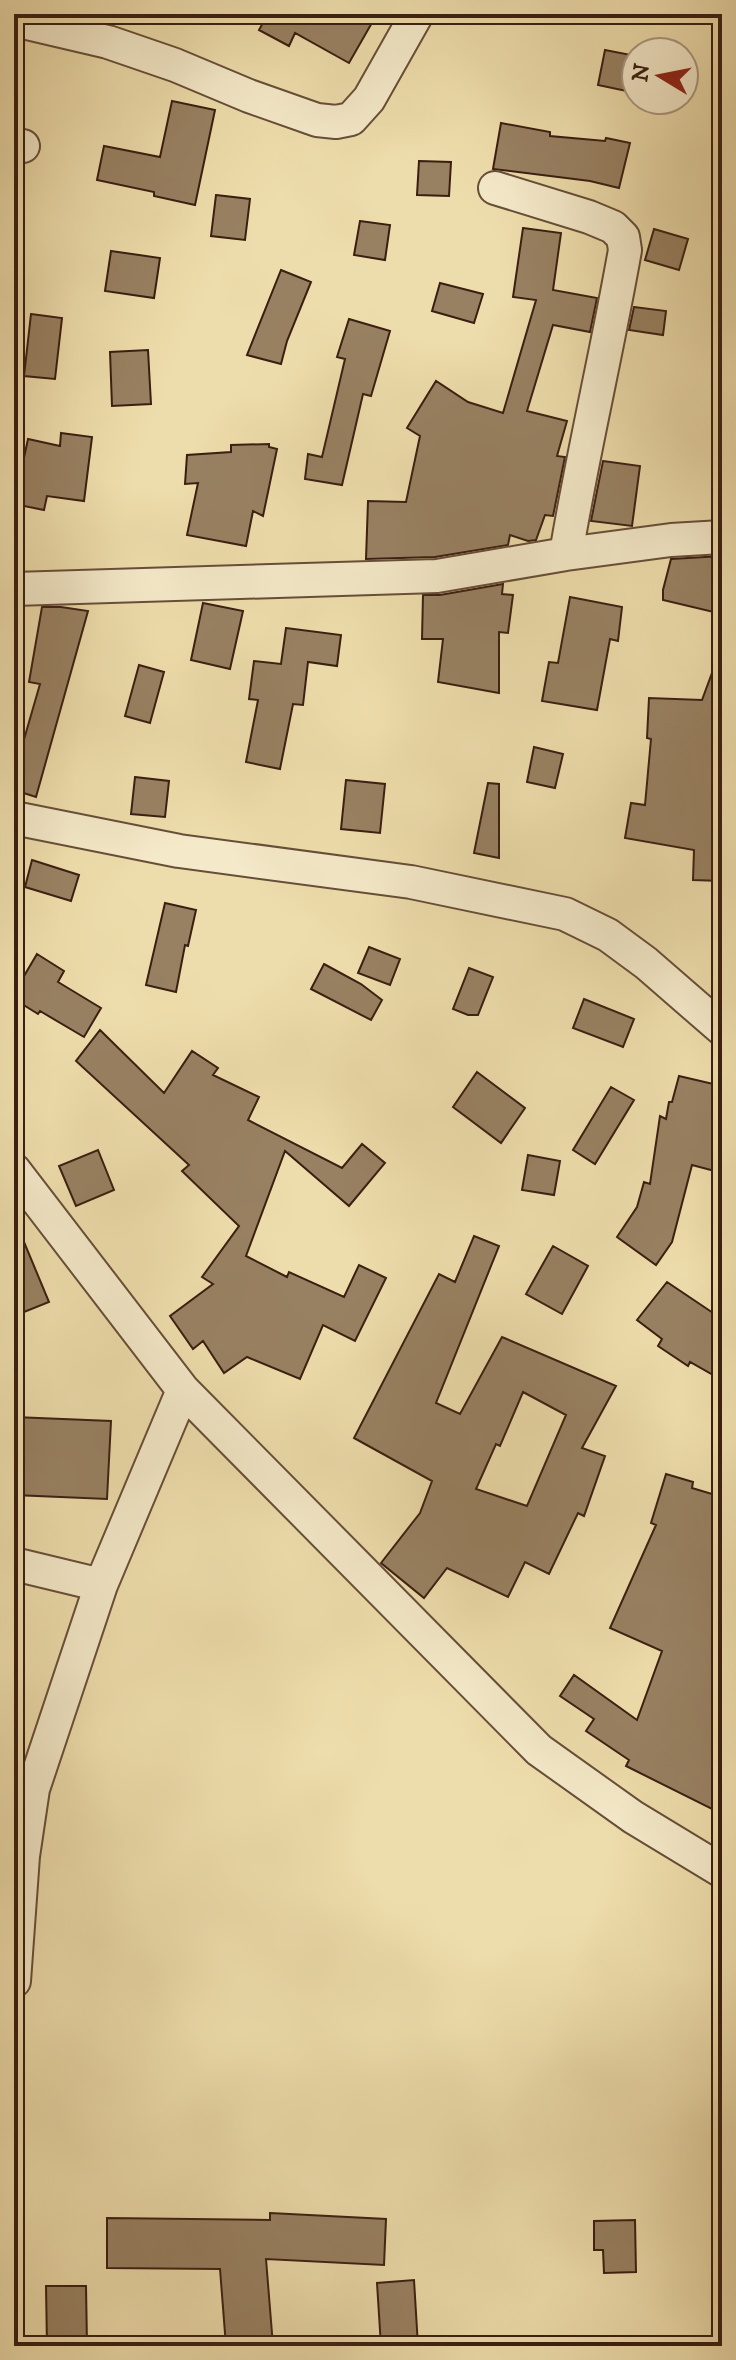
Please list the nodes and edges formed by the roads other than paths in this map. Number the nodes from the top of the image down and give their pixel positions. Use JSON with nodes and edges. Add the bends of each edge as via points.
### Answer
{"nodes":[{"id":1,"x":417,"y":14,"type":"edge"},
{"id":2,"x":14,"y":20,"type":"edge"},
{"id":3,"x":495,"y":188,"type":"dead end"},
{"id":4,"x":722,"y":537,"type":"edge"},
{"id":5,"x":566,"y":554,"type":"junction"},
{"id":6,"x":14,"y":589,"type":"edge"},
{"id":7,"x":14,"y":818,"type":"edge"},
{"id":8,"x":722,"y":1029,"type":"edge"},
{"id":9,"x":14,"y":1170,"type":"edge"},
{"id":10,"x":183,"y":1390,"type":"junction"},
{"id":11,"x":14,"y":1564,"type":"edge"},
{"id":12,"x":101,"y":1585,"type":"junction"},
{"id":13,"x":722,"y":1871,"type":"edge"},
{"id":14,"x":14,"y":1981,"type":"edge"}],
"edges":[{"from":1,"to":2,"type":"street","via":[[369,99],[351,119],[336,122],[304,116],[108,42]]},
{"from":3,"to":5,"type":"street","via":[[589,217],[623,237],[615,308]]},
{"from":4,"to":5,"type":"street"},
{"from":5,"to":6,"type":"street","via":[[399,578]]},
{"from":7,"to":8,"type":"street","via":[[179,851],[411,882],[565,914],[608,935]]},
{"from":9,"to":10,"type":"street"},
{"from":10,"to":12,"type":"street"},
{"from":10,"to":13,"type":"street","via":[[539,1750],[633,1817]]},
{"from":11,"to":12,"type":"street"},
{"from":12,"to":14,"type":"street","via":[[33,1789]]}]}
